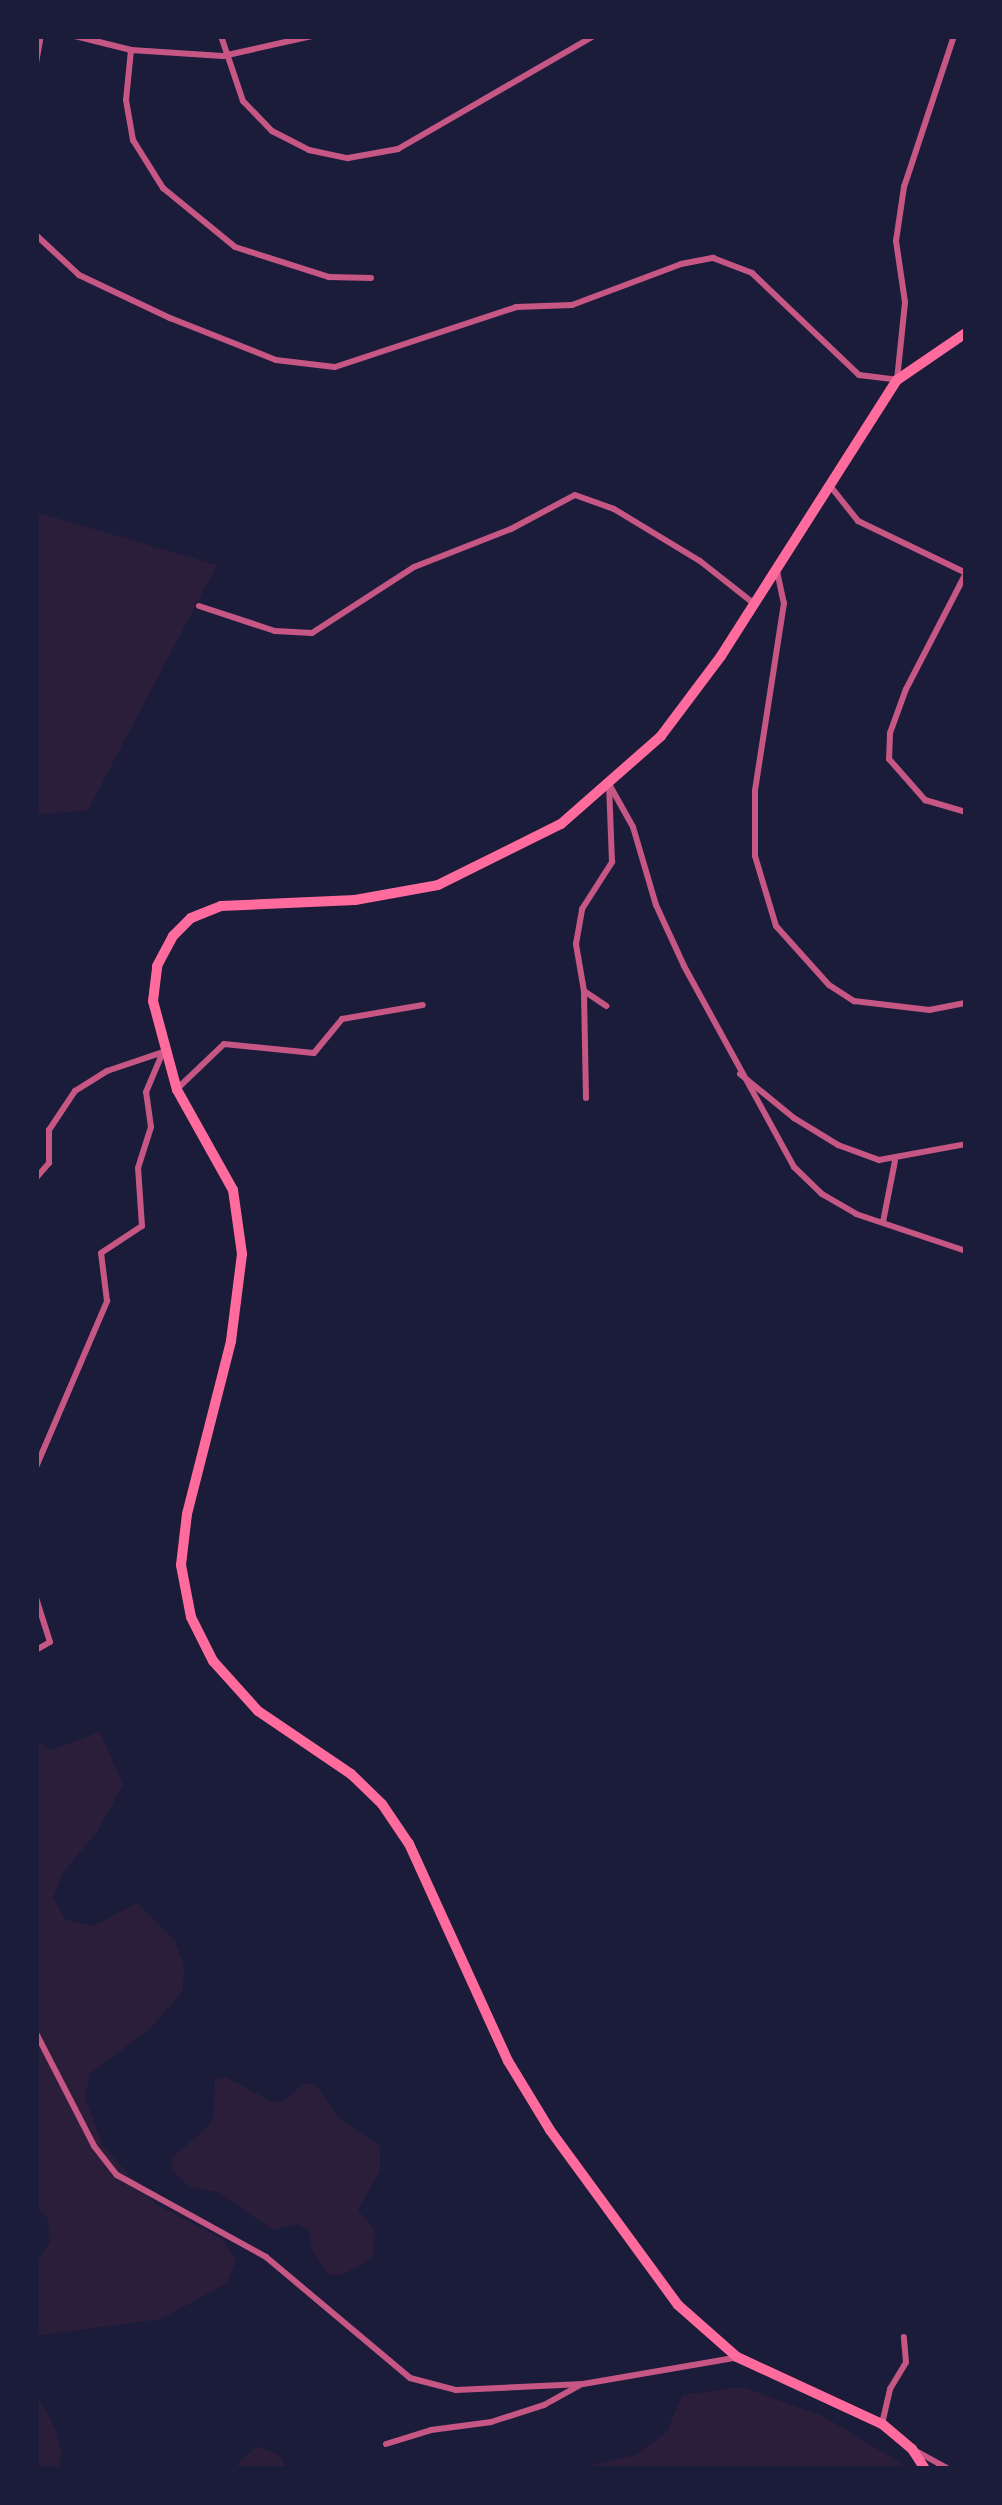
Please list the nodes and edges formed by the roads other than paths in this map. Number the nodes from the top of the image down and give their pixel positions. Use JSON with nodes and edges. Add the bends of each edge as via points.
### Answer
{"nodes":[{"id":1,"x":41,"y":36,"type":"edge"},
{"id":2,"x":75,"y":36,"type":"edge"},
{"id":3,"x":221,"y":36,"type":"edge"},
{"id":4,"x":312,"y":36,"type":"edge"},
{"id":5,"x":593,"y":36,"type":"edge"},
{"id":6,"x":953,"y":36,"type":"edge"},
{"id":7,"x":131,"y":50,"type":"junction"},
{"id":8,"x":224,"y":56,"type":"junction"},
{"id":9,"x":36,"y":63,"type":"edge"},
{"id":10,"x":36,"y":235,"type":"edge"},
{"id":11,"x":371,"y":278,"type":"dead end"},
{"id":12,"x":966,"y":333,"type":"edge"},
{"id":13,"x":897,"y":380,"type":"junction"},
{"id":14,"x":831,"y":487,"type":"junction"},
{"id":15,"x":777,"y":571,"type":"junction"},
{"id":16,"x":966,"y":573,"type":"edge"},
{"id":17,"x":755,"y":604,"type":"junction"},
{"id":18,"x":199,"y":606,"type":"dead end"},
{"id":19,"x":609,"y":784,"type":"junction"},
{"id":20,"x":966,"y":812,"type":"edge"},
{"id":21,"x":584,"y":991,"type":"junction"},
{"id":22,"x":966,"y":1003,"type":"edge"},
{"id":23,"x":423,"y":1005,"type":"dead end"},
{"id":24,"x":606,"y":1006,"type":"dead end"},
{"id":25,"x":163,"y":1052,"type":"junction"},
{"id":26,"x":737,"y":1071,"type":"junction"},
{"id":27,"x":176,"y":1090,"type":"junction"},
{"id":28,"x":586,"y":1097,"type":"dead end"},
{"id":29,"x":966,"y":1144,"type":"edge"},
{"id":30,"x":896,"y":1161,"type":"junction"},
{"id":31,"x":36,"y":1178,"type":"edge"},
{"id":32,"x":883,"y":1224,"type":"junction"},
{"id":33,"x":966,"y":1251,"type":"edge"},
{"id":34,"x":36,"y":1467,"type":"edge"},
{"id":35,"x":36,"y":1598,"type":"edge"},
{"id":36,"x":36,"y":1650,"type":"edge"},
{"id":37,"x":36,"y":2033,"type":"edge"},
{"id":38,"x":904,"y":2337,"type":"dead end"},
{"id":39,"x":737,"y":2357,"type":"junction"},
{"id":40,"x":584,"y":2384,"type":"junction"},
{"id":41,"x":882,"y":2425,"type":"junction"},
{"id":42,"x":386,"y":2444,"type":"dead end"},
{"id":43,"x":912,"y":2449,"type":"junction"},
{"id":44,"x":925,"y":2469,"type":"edge"},
{"id":45,"x":949,"y":2469,"type":"edge"}],
"edges":[{"from":1,"to":9,"type":"street"},
{"from":2,"to":7,"type":"street"},
{"from":3,"to":8,"type":"street"},
{"from":4,"to":8,"type":"street"},
{"from":5,"to":8,"type":"street","via":[[398,149],[348,158],[272,131],[243,101]]},
{"from":6,"to":13,"type":"street","via":[[904,187],[896,242],[905,302]]},
{"from":7,"to":8,"type":"street"},
{"from":7,"to":11,"type":"street","via":[[126,100],[134,140],[163,188],[235,247],[329,277]]},
{"from":10,"to":13,"type":"street","via":[[80,275],[170,318],[276,360],[335,368],[516,307],[572,305],[713,258],[752,273],[859,375]]},
{"from":12,"to":13,"type":"highway"},
{"from":13,"to":14,"type":"highway"},
{"from":14,"to":15,"type":"highway"},
{"from":14,"to":16,"type":"street","via":[[858,521]]},
{"from":15,"to":17,"type":"highway"},
{"from":15,"to":22,"type":"street","via":[[784,603],[755,791],[755,856],[776,926],[854,1001],[929,1010]]},
{"from":16,"to":20,"type":"street","via":[[906,689],[889,759],[926,800]]},
{"from":17,"to":18,"type":"street","via":[[700,561],[575,495],[414,567],[312,633],[275,631]]},
{"from":17,"to":19,"type":"highway","via":[[662,736]]},
{"from":19,"to":21,"type":"street","via":[[612,862],[582,909],[576,944]]},
{"from":19,"to":25,"type":"highway","via":[[561,824],[438,885],[355,900],[221,906],[191,917],[157,966],[153,1001]]},
{"from":19,"to":26,"type":"street","via":[[632,826],[656,905]]},
{"from":21,"to":24,"type":"street"},
{"from":21,"to":28,"type":"street"},
{"from":23,"to":27,"type":"street","via":[[342,1019],[314,1053],[224,1044]]},
{"from":25,"to":27,"type":"highway"},
{"from":25,"to":31,"type":"street","via":[[75,1091],[49,1130],[50,1163]]},
{"from":25,"to":34,"type":"street","via":[[146,1092],[152,1127],[138,1168],[142,1226],[101,1253],[107,1301]]},
{"from":26,"to":30,"type":"street","via":[[838,1145]]},
{"from":26,"to":32,"type":"street","via":[[794,1167],[822,1194]]},
{"from":27,"to":39,"type":"highway","via":[[233,1190],[242,1254],[231,1341],[187,1514],[181,1565],[191,1617],[212,1661],[258,1711],[382,1804],[550,2130],[678,2305]]},
{"from":29,"to":30,"type":"street"},
{"from":30,"to":32,"type":"street"},
{"from":32,"to":33,"type":"street"},
{"from":35,"to":36,"type":"street","via":[[50,1642]]},
{"from":37,"to":40,"type":"street","via":[[117,2175],[266,2258],[410,2378],[456,2390]]},
{"from":38,"to":41,"type":"street","via":[[906,2362]]},
{"from":39,"to":40,"type":"street"},
{"from":39,"to":41,"type":"highway"},
{"from":40,"to":42,"type":"street","via":[[491,2422]]},
{"from":41,"to":43,"type":"highway"},
{"from":43,"to":44,"type":"highway"},
{"from":43,"to":45,"type":"street"}]}
